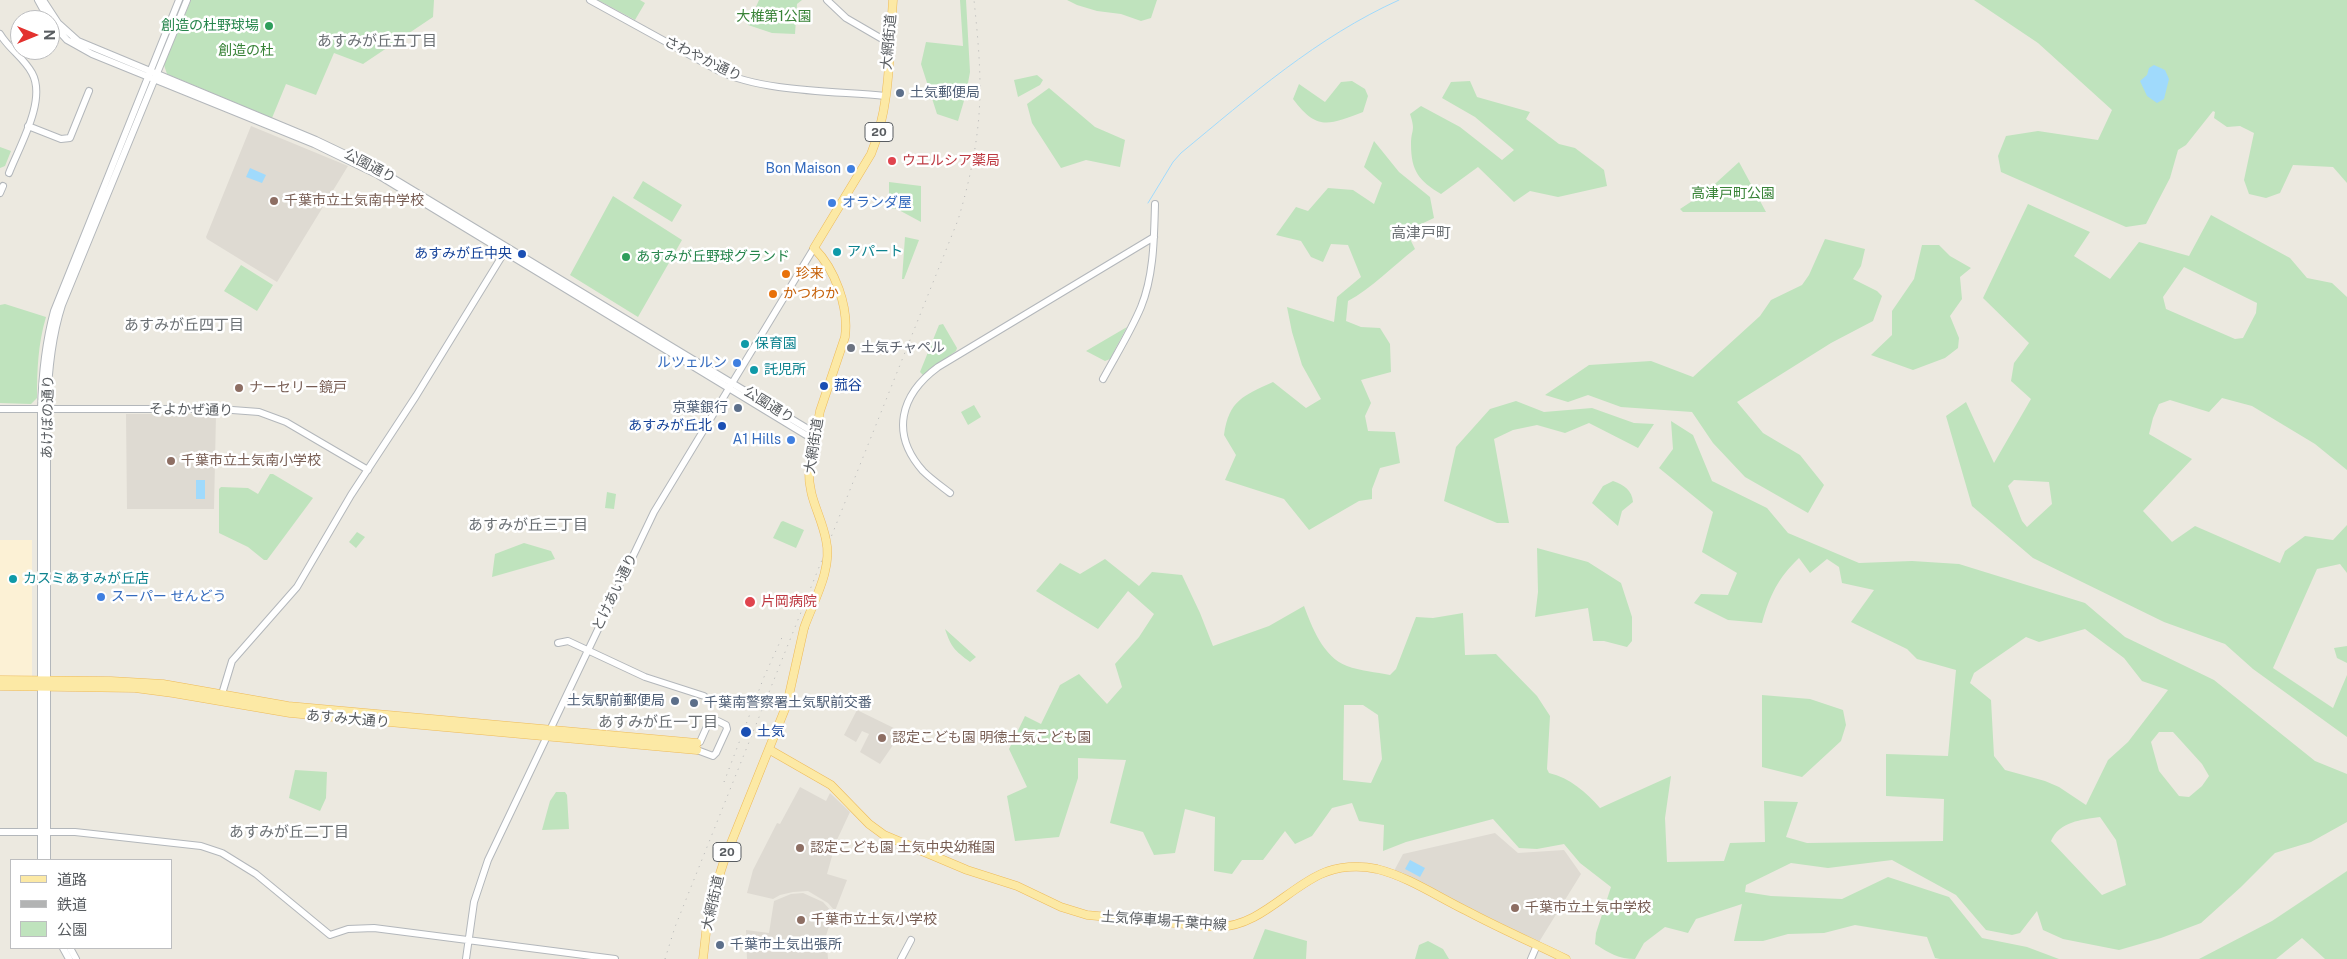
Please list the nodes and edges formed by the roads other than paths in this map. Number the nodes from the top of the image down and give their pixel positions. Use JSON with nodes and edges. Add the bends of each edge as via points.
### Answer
{"nodes":[{"id":1,"x":43,"y":0,"type":"edge"},
{"id":2,"x":179,"y":0,"type":"edge"},
{"id":3,"x":187,"y":0,"type":"edge"},
{"id":4,"x":590,"y":0,"type":"edge"},
{"id":5,"x":828,"y":0,"type":"edge"},
{"id":6,"x":893,"y":0,"type":"edge"},
{"id":7,"x":60,"y":31,"type":"edge"},
{"id":8,"x":0,"y":34,"type":"edge"},
{"id":9,"x":889,"y":43,"type":"junction"},
{"id":10,"x":152,"y":76,"type":"junction"},
{"id":11,"x":89,"y":91,"type":"dead end"},
{"id":12,"x":885,"y":96,"type":"junction"},
{"id":13,"x":28,"y":126,"type":"junction"},
{"id":14,"x":9,"y":173,"type":"dead end"},
{"id":15,"x":3,"y":186,"type":"dead end"},
{"id":16,"x":0,"y":193,"type":"edge"},
{"id":17,"x":1155,"y":204,"type":"dead end"},
{"id":18,"x":1154,"y":238,"type":"junction"},
{"id":19,"x":814,"y":248,"type":"junction"},
{"id":20,"x":506,"y":249,"type":"junction"},
{"id":21,"x":1103,"y":379,"type":"dead end"},
{"id":22,"x":730,"y":385,"type":"junction"},
{"id":23,"x":0,"y":409,"type":"edge"},
{"id":24,"x":44,"y":409,"type":"junction"},
{"id":25,"x":814,"y":435,"type":"junction"},
{"id":26,"x":368,"y":470,"type":"junction"},
{"id":27,"x":950,"y":493,"type":"dead end"},
{"id":28,"x":558,"y":643,"type":"dead end"},
{"id":29,"x":588,"y":649,"type":"junction"},
{"id":30,"x":0,"y":680,"type":"edge"},
{"id":31,"x":45,"y":683,"type":"junction"},
{"id":32,"x":0,"y":686,"type":"edge"},
{"id":33,"x":222,"y":694,"type":"junction"},
{"id":34,"x":704,"y":696,"type":"dead end"},
{"id":35,"x":548,"y":733,"type":"junction"},
{"id":36,"x":697,"y":746,"type":"junction"},
{"id":37,"x":770,"y":750,"type":"junction"},
{"id":38,"x":44,"y":831,"type":"junction"},
{"id":39,"x":0,"y":832,"type":"edge"},
{"id":40,"x":42,"y":859,"type":"edge"},
{"id":41,"x":48,"y":859,"type":"edge"},
{"id":42,"x":468,"y":939,"type":"junction"},
{"id":43,"x":910,"y":940,"type":"dead end"},
{"id":44,"x":1537,"y":945,"type":"junction"},
{"id":45,"x":466,"y":959,"type":"edge"},
{"id":46,"x":615,"y":959,"type":"edge"},
{"id":47,"x":702,"y":959,"type":"edge"},
{"id":48,"x":901,"y":959,"type":"edge"},
{"id":49,"x":1531,"y":959,"type":"edge"},
{"id":50,"x":1566,"y":959,"type":"edge"}],
"edges":[{"from":1,"to":10,"type":"street","name":"公園通り","via":[[58,23],[78,42]]},
{"from":2,"to":10,"type":"street","name":"あけぼの通り"},
{"from":3,"to":10,"type":"street","name":"あけぼの通り"},
{"from":4,"to":12,"type":"street","name":"さわやか通り","via":[[737,78],[766,85]]},
{"from":5,"to":9,"type":"street","via":[[846,18]]},
{"from":6,"to":9,"type":"main road","name":"大網街道","number":"20"},
{"from":7,"to":10,"type":"street","name":"公園通り","via":[[78,47]]},
{"from":8,"to":13,"type":"street","via":[[36,81],[38,92]]},
{"from":9,"to":12,"type":"main road","name":"大網街道","number":"20"},
{"from":10,"to":20,"type":"street","name":"公園通り","via":[[357,158]]},
{"from":10,"to":24,"type":"street","name":"あけぼの通り","via":[[54,311],[42,374]]},
{"from":11,"to":13,"type":"street","via":[[70,138],[61,139]]},
{"from":12,"to":19,"type":"main road","name":"大網街道","number":"20","via":[[881,126],[871,154]]},
{"from":13,"to":14,"type":"street"},
{"from":15,"to":16,"type":"street"},
{"from":17,"to":18,"type":"street"},
{"from":18,"to":21,"type":"street","via":[[1150,273],[1141,307]]},
{"from":18,"to":27,"type":"street","via":[[946,362],[921,382],[904,413],[902,430],[913,456],[924,471]]},
{"from":19,"to":22,"type":"street","name":"とけあい通り"},
{"from":19,"to":25,"type":"main road","name":"大網街道","number":"20","via":[[826,263],[844,307],[846,326]]},
{"from":20,"to":22,"type":"street","name":"公園通り"},
{"from":20,"to":26,"type":"street"},
{"from":22,"to":25,"type":"street","name":"公園通り"},
{"from":22,"to":29,"type":"street","name":"とけあい通り","via":[[654,512]]},
{"from":23,"to":24,"type":"street","name":"そよかぜ通り"},
{"from":24,"to":26,"type":"street","name":"そよかぜ通り","via":[[259,412],[286,422]]},
{"from":24,"to":31,"type":"street","name":"あけぼの通り"},
{"from":25,"to":37,"type":"main road","name":"大網街道","number":"20","bridge":true,"via":[[809,489],[828,552],[804,628],[787,704]]},
{"from":26,"to":33,"type":"street","via":[[298,587],[232,661]]},
{"from":28,"to":29,"type":"street","via":[[568,641]]},
{"from":29,"to":34,"type":"street","via":[[645,677]]},
{"from":29,"to":35,"type":"street","name":"とけあい通り"},
{"from":30,"to":31,"type":"main road","name":"あすみ大通り"},
{"from":31,"to":32,"type":"main road","name":"あすみ大通り"},
{"from":31,"to":33,"type":"main road","name":"あすみ大通り","via":[[148,683]]},
{"from":31,"to":35,"type":"main road","name":"あすみ大通り","via":[[157,690],[290,713]]},
{"from":31,"to":38,"type":"street","name":"あけぼの通り"},
{"from":33,"to":35,"type":"main road","name":"あすみ大通り","via":[[288,706]]},
{"from":35,"to":36,"type":"main road","name":"あすみ大通り"},
{"from":35,"to":42,"type":"street","name":"とけあい通り","via":[[483,874]]},
{"from":36,"to":36,"type":"street","via":[[708,724],[718,721],[726,725],[713,756]]},
{"from":37,"to":44,"type":"main road","name":"土気停車場千葉中線","via":[[831,785],[884,836],[1076,912],[1218,927],[1237,926],[1324,872],[1347,867],[1368,868],[1398,876]]},
{"from":37,"to":47,"type":"main road","name":"大網街道","number":"20","via":[[720,875]]},
{"from":38,"to":39,"type":"street"},
{"from":38,"to":40,"type":"street","name":"あけぼの通り"},
{"from":38,"to":41,"type":"street","name":"あけぼの通り"},
{"from":38,"to":42,"type":"street","via":[[201,846],[222,853],[256,874],[330,935],[363,927]]},
{"from":42,"to":45,"type":"street","name":"とけあい通り"},
{"from":42,"to":46,"type":"street"},
{"from":43,"to":48,"type":"street"},
{"from":44,"to":49,"type":"street"},
{"from":44,"to":50,"type":"main road","name":"土気停車場千葉中線"}]}
